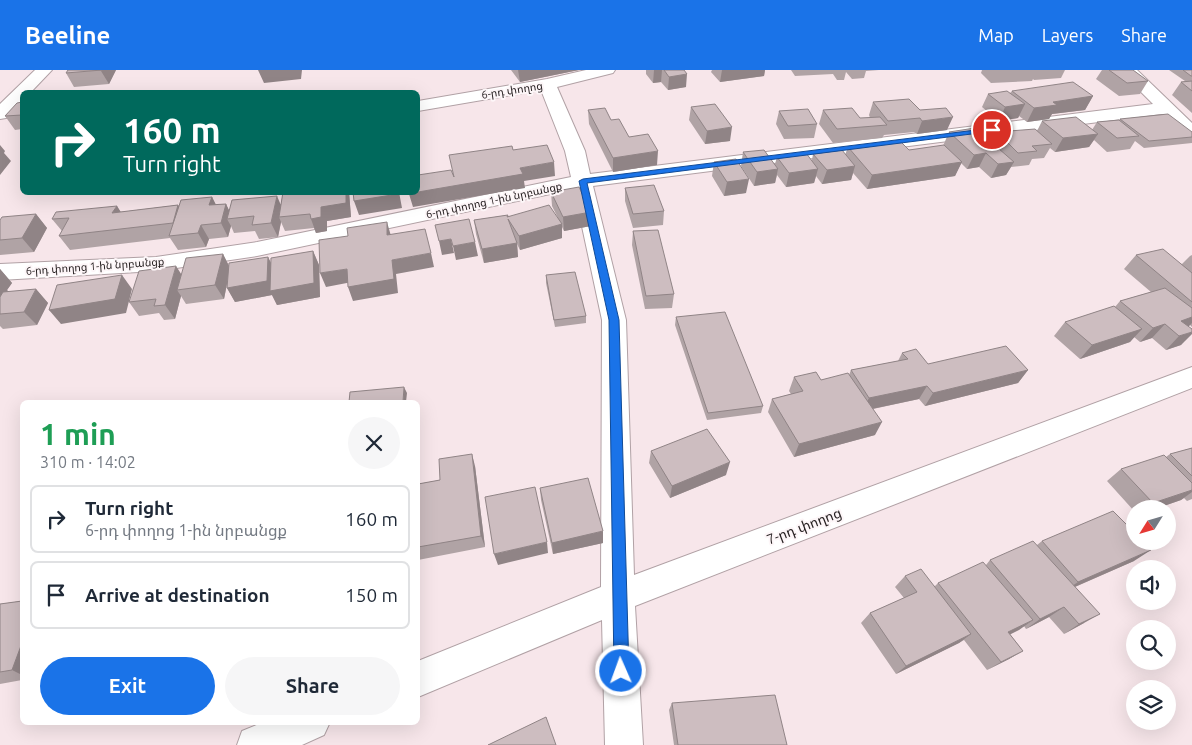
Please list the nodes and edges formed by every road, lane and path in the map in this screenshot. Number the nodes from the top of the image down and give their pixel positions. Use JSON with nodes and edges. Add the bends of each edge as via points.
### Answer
{"nodes":[{"id":1,"x":44,"y":70,"type":"edge"},
{"id":2,"x":607,"y":70,"type":"edge"},
{"id":3,"x":1127,"y":70,"type":"edge"},
{"id":4,"x":547,"y":84,"type":"junction"},
{"id":5,"x":24,"y":90,"type":"edge"},
{"id":6,"x":20,"y":94,"type":"edge"},
{"id":7,"x":420,"y":106,"type":"edge"},
{"id":8,"x":1167,"y":108,"type":"junction"},
{"id":9,"x":0,"y":114,"type":"edge"},
{"id":10,"x":1192,"y":133,"type":"edge"},
{"id":11,"x":583,"y":181,"type":"junction"},
{"id":12,"x":0,"y":272,"type":"edge"},
{"id":13,"x":1192,"y":377,"type":"edge"},
{"id":14,"x":618,"y":597,"type":"junction"},
{"id":15,"x":420,"y":678,"type":"edge"},
{"id":16,"x":304,"y":725,"type":"edge"},
{"id":17,"x":256,"y":745,"type":"edge"},
{"id":18,"x":624,"y":745,"type":"edge"}],
"edges":[{"from":1,"to":5,"type":"street"},
{"from":2,"to":4,"type":"street","name":"6-րդ փողոց"},
{"from":3,"to":8,"type":"street"},
{"from":4,"to":7,"type":"street","name":"6-րդ փողոց"},
{"from":4,"to":11,"type":"street","via":[[576,151]]},
{"from":6,"to":9,"type":"street"},
{"from":8,"to":10,"type":"street"},
{"from":8,"to":11,"type":"street","name":"6-րդ փողոց 1-ին նրբանցք"},
{"from":11,"to":12,"type":"street","name":"6-րդ փողոց 1-ին նրբանցք","via":[[257,249],[156,264]]},
{"from":11,"to":14,"type":"street","via":[[614,320]]},
{"from":13,"to":14,"type":"street","name":"7-րդ փողոց"},
{"from":14,"to":15,"type":"street","name":"7-րդ փողոց"},
{"from":14,"to":18,"type":"street"},
{"from":16,"to":17,"type":"street"}]}
